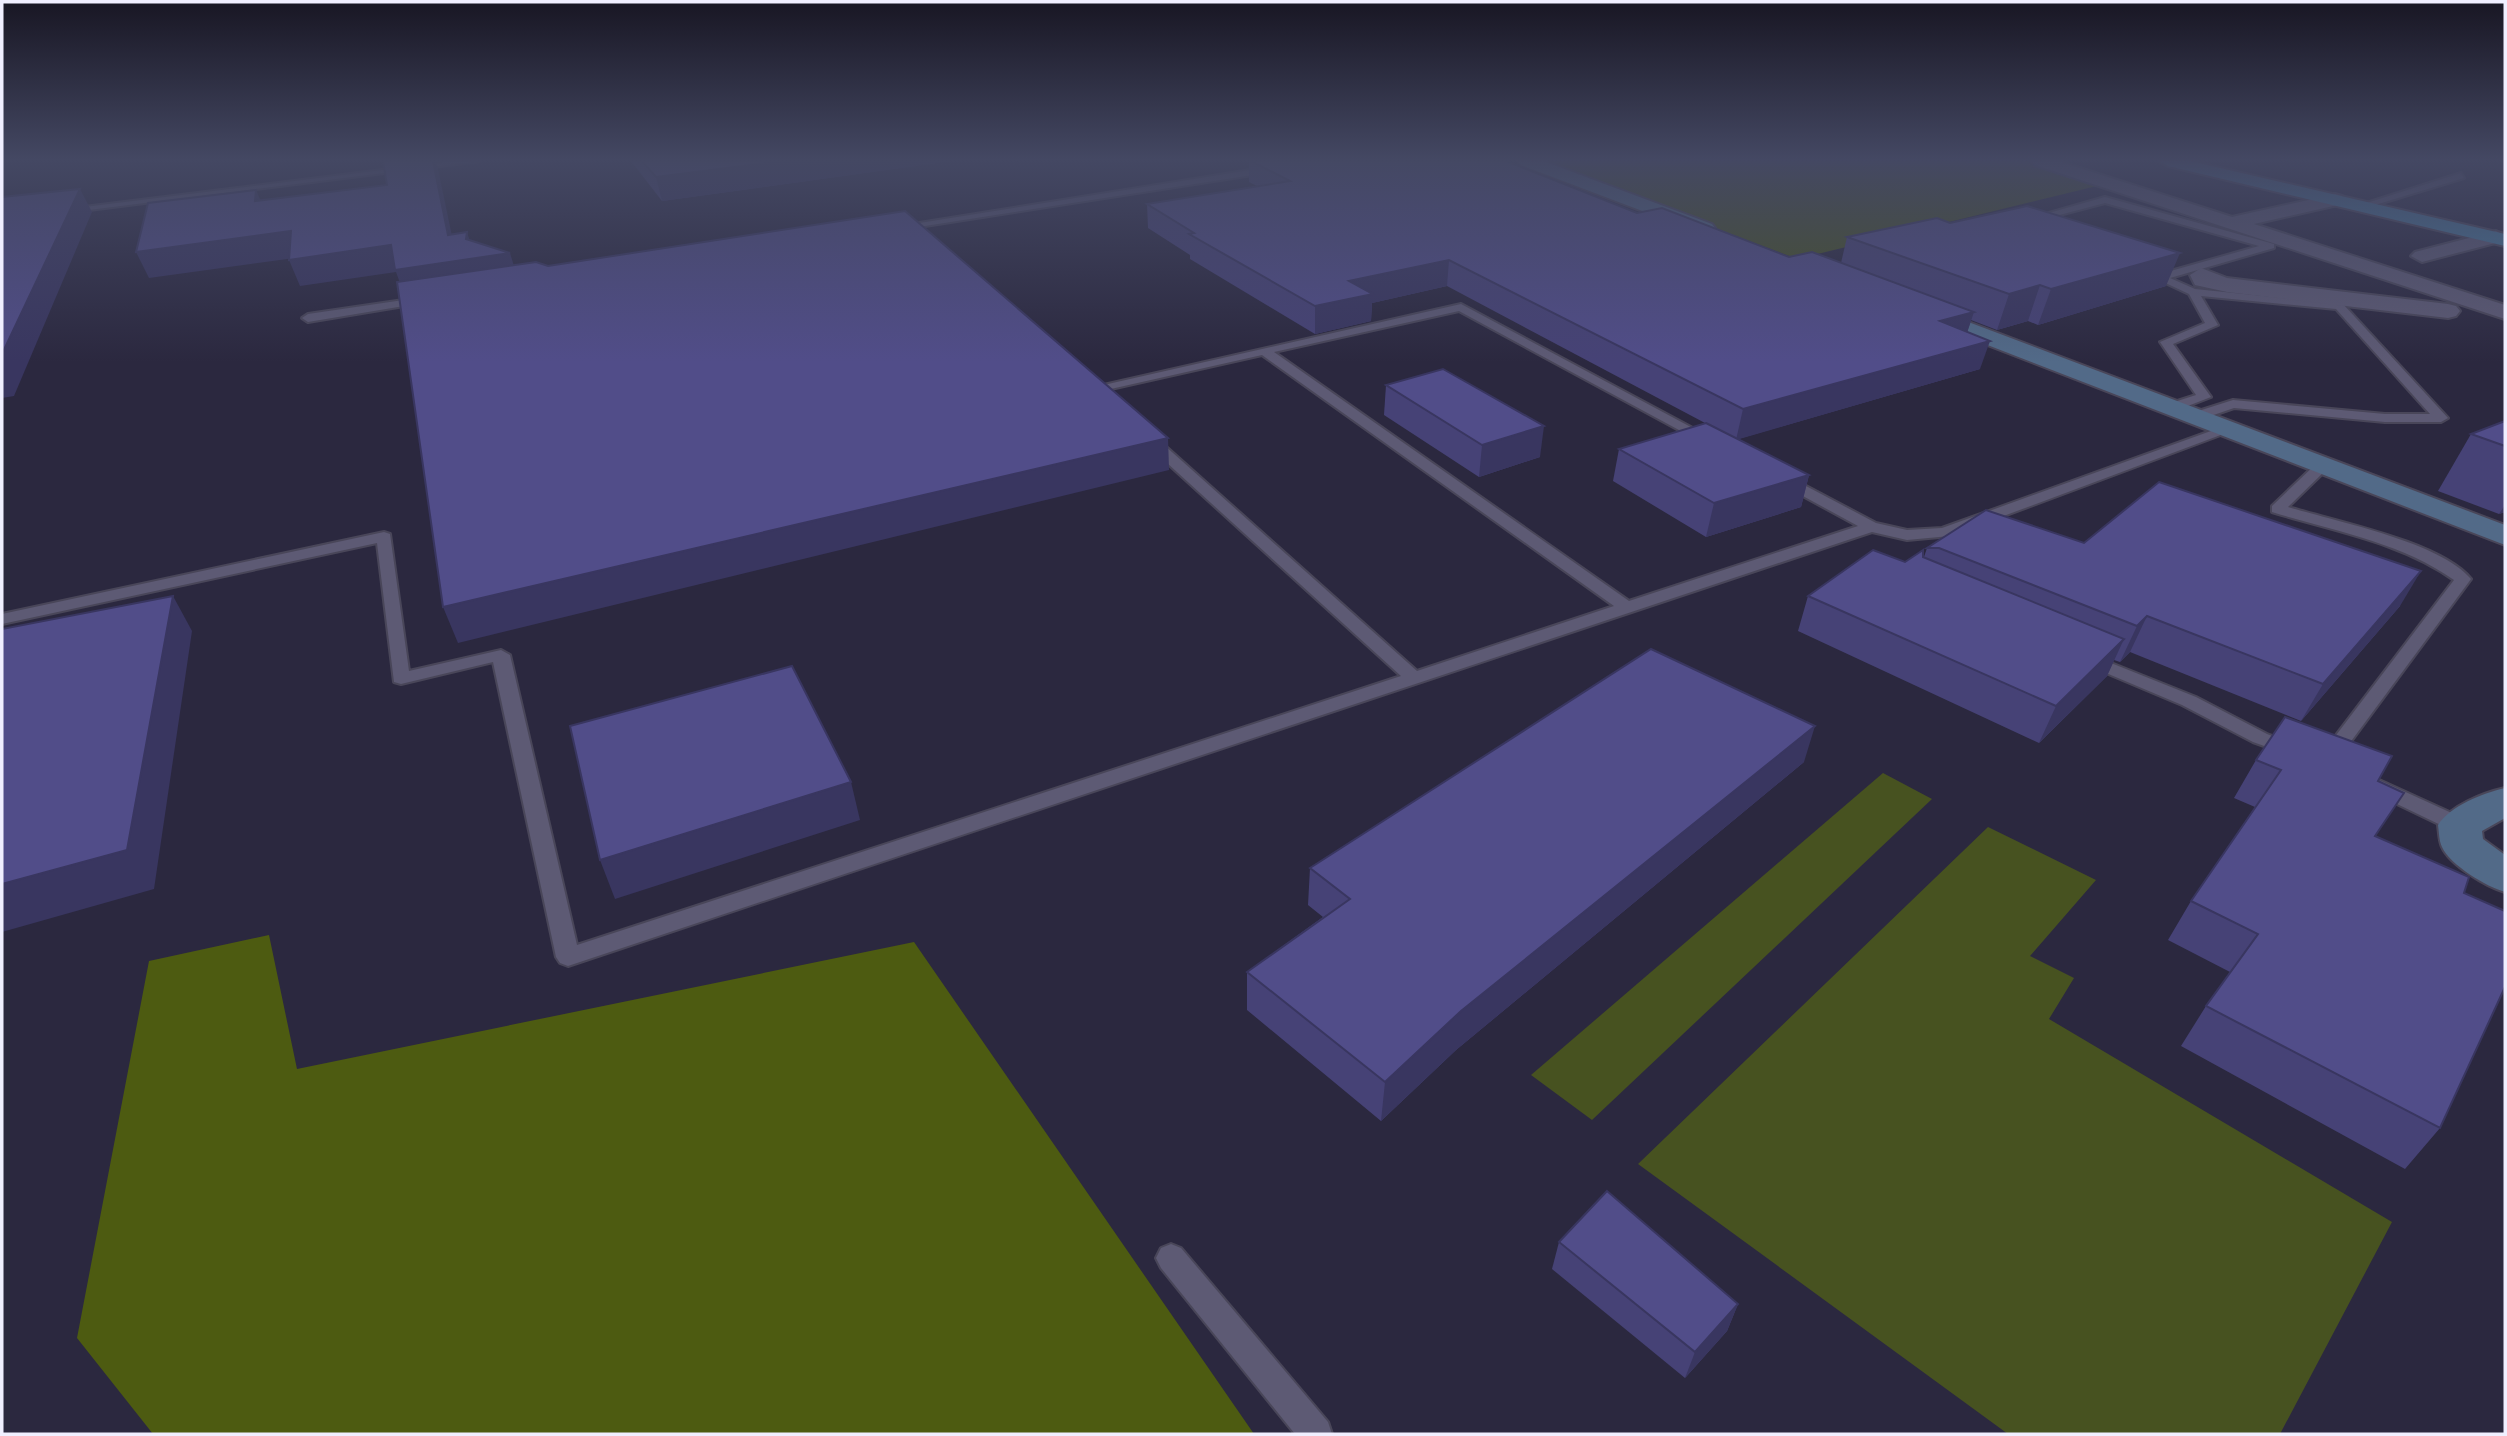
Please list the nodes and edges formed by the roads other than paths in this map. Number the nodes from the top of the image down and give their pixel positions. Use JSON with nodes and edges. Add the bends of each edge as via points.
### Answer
{"nodes":[{"id":1,"x":930,"y":228,"type":"edge"},
{"id":2,"x":1704,"y":228,"type":"edge"},
{"id":3,"x":2205,"y":228,"type":"edge"},
{"id":4,"x":2245,"y":228,"type":"edge"},
{"id":5,"x":2455,"y":228,"type":"edge"},
{"id":6,"x":880,"y":230,"type":"edge"},
{"id":7,"x":1723,"y":235,"type":"edge"},
{"id":8,"x":2501,"y":239,"type":"edge"},
{"id":9,"x":2322,"y":253,"type":"junction"},
{"id":10,"x":2422,"y":256,"type":"dead end"},
{"id":11,"x":2135,"y":269,"type":"edge"},
{"id":12,"x":2161,"y":277,"type":"junction"},
{"id":13,"x":2193,"y":292,"type":"junction"},
{"id":14,"x":431,"y":299,"type":"edge"},
{"id":15,"x":1890,"y":299,"type":"edge"},
{"id":16,"x":2505,"y":312,"type":"edge"},
{"id":17,"x":308,"y":318,"type":"dead end"},
{"id":18,"x":2505,"y":318,"type":"edge"},
{"id":19,"x":1264,"y":351,"type":"junction"},
{"id":20,"x":1093,"y":389,"type":"edge"},
{"id":21,"x":2169,"y":408,"type":"junction"},
{"id":22,"x":2194,"y":418,"type":"junction"},
{"id":23,"x":1135,"y":426,"type":"edge"},
{"id":24,"x":2227,"y":430,"type":"junction"},
{"id":25,"x":1726,"y":449,"type":"edge"},
{"id":26,"x":2322,"y":466,"type":"junction"},
{"id":27,"x":1774,"y":475,"type":"edge"},
{"id":28,"x":1871,"y":527,"type":"junction"},
{"id":29,"x":2505,"y":536,"type":"edge"},
{"id":30,"x":1627,"y":607,"type":"junction"},
{"id":31,"x":2,"y":619,"type":"edge"},
{"id":32,"x":2074,"y":653,"type":"edge"},
{"id":33,"x":1413,"y":678,"type":"junction"},
{"id":34,"x":2325,"y":763,"type":"junction"},
{"id":35,"x":2505,"y":801,"type":"edge"},
{"id":36,"x":2459,"y":825,"type":"junction"},
{"id":37,"x":2505,"y":877,"type":"edge"},
{"id":38,"x":1171,"y":1258,"type":"dead end"},
{"id":39,"x":1316,"y":1434,"type":"edge"}],
"edges":[{"from":1,"to":6,"type":"lane"},
{"from":2,"to":7,"type":"street"},
{"from":3,"to":12,"type":"lane","via":[[2270,246]]},
{"from":4,"to":9,"type":"street"},
{"from":5,"to":8,"type":"main road"},
{"from":8,"to":10,"type":"street"},
{"from":9,"to":16,"type":"street"},
{"from":9,"to":18,"type":"street","via":[[2201,275],[2203,280],[2227,285]]},
{"from":11,"to":12,"type":"lane"},
{"from":12,"to":13,"type":"lane"},
{"from":13,"to":21,"type":"lane","via":[[2212,325],[2166,342],[2204,397]]},
{"from":13,"to":22,"type":"lane","via":[[2339,306],[2441,418],[2385,418],[2233,404]]},
{"from":14,"to":17,"type":"lane"},
{"from":15,"to":21,"type":"street"},
{"from":19,"to":20,"type":"lane"},
{"from":19,"to":25,"type":"lane","via":[[1461,307]]},
{"from":19,"to":30,"type":"lane"},
{"from":21,"to":22,"type":"street"},
{"from":22,"to":24,"type":"street"},
{"from":23,"to":33,"type":"lane"},
{"from":24,"to":26,"type":"street"},
{"from":24,"to":28,"type":"lane","via":[[1944,533],[1907,535]]},
{"from":26,"to":29,"type":"street"},
{"from":26,"to":34,"type":"lane","via":[[2277,509],[2414,552],[2448,566],[2463,579]]},
{"from":27,"to":28,"type":"lane"},
{"from":28,"to":30,"type":"lane"},
{"from":30,"to":33,"type":"lane"},
{"from":31,"to":33,"type":"lane","via":[[384,537],[401,678],[501,654],[568,957]]},
{"from":32,"to":34,"type":"lane"},
{"from":34,"to":36,"type":"lane"},
{"from":35,"to":36,"type":"street"},
{"from":36,"to":37,"type":"street","via":[[2463,846]]},
{"from":38,"to":39,"type":"lane"}]}
